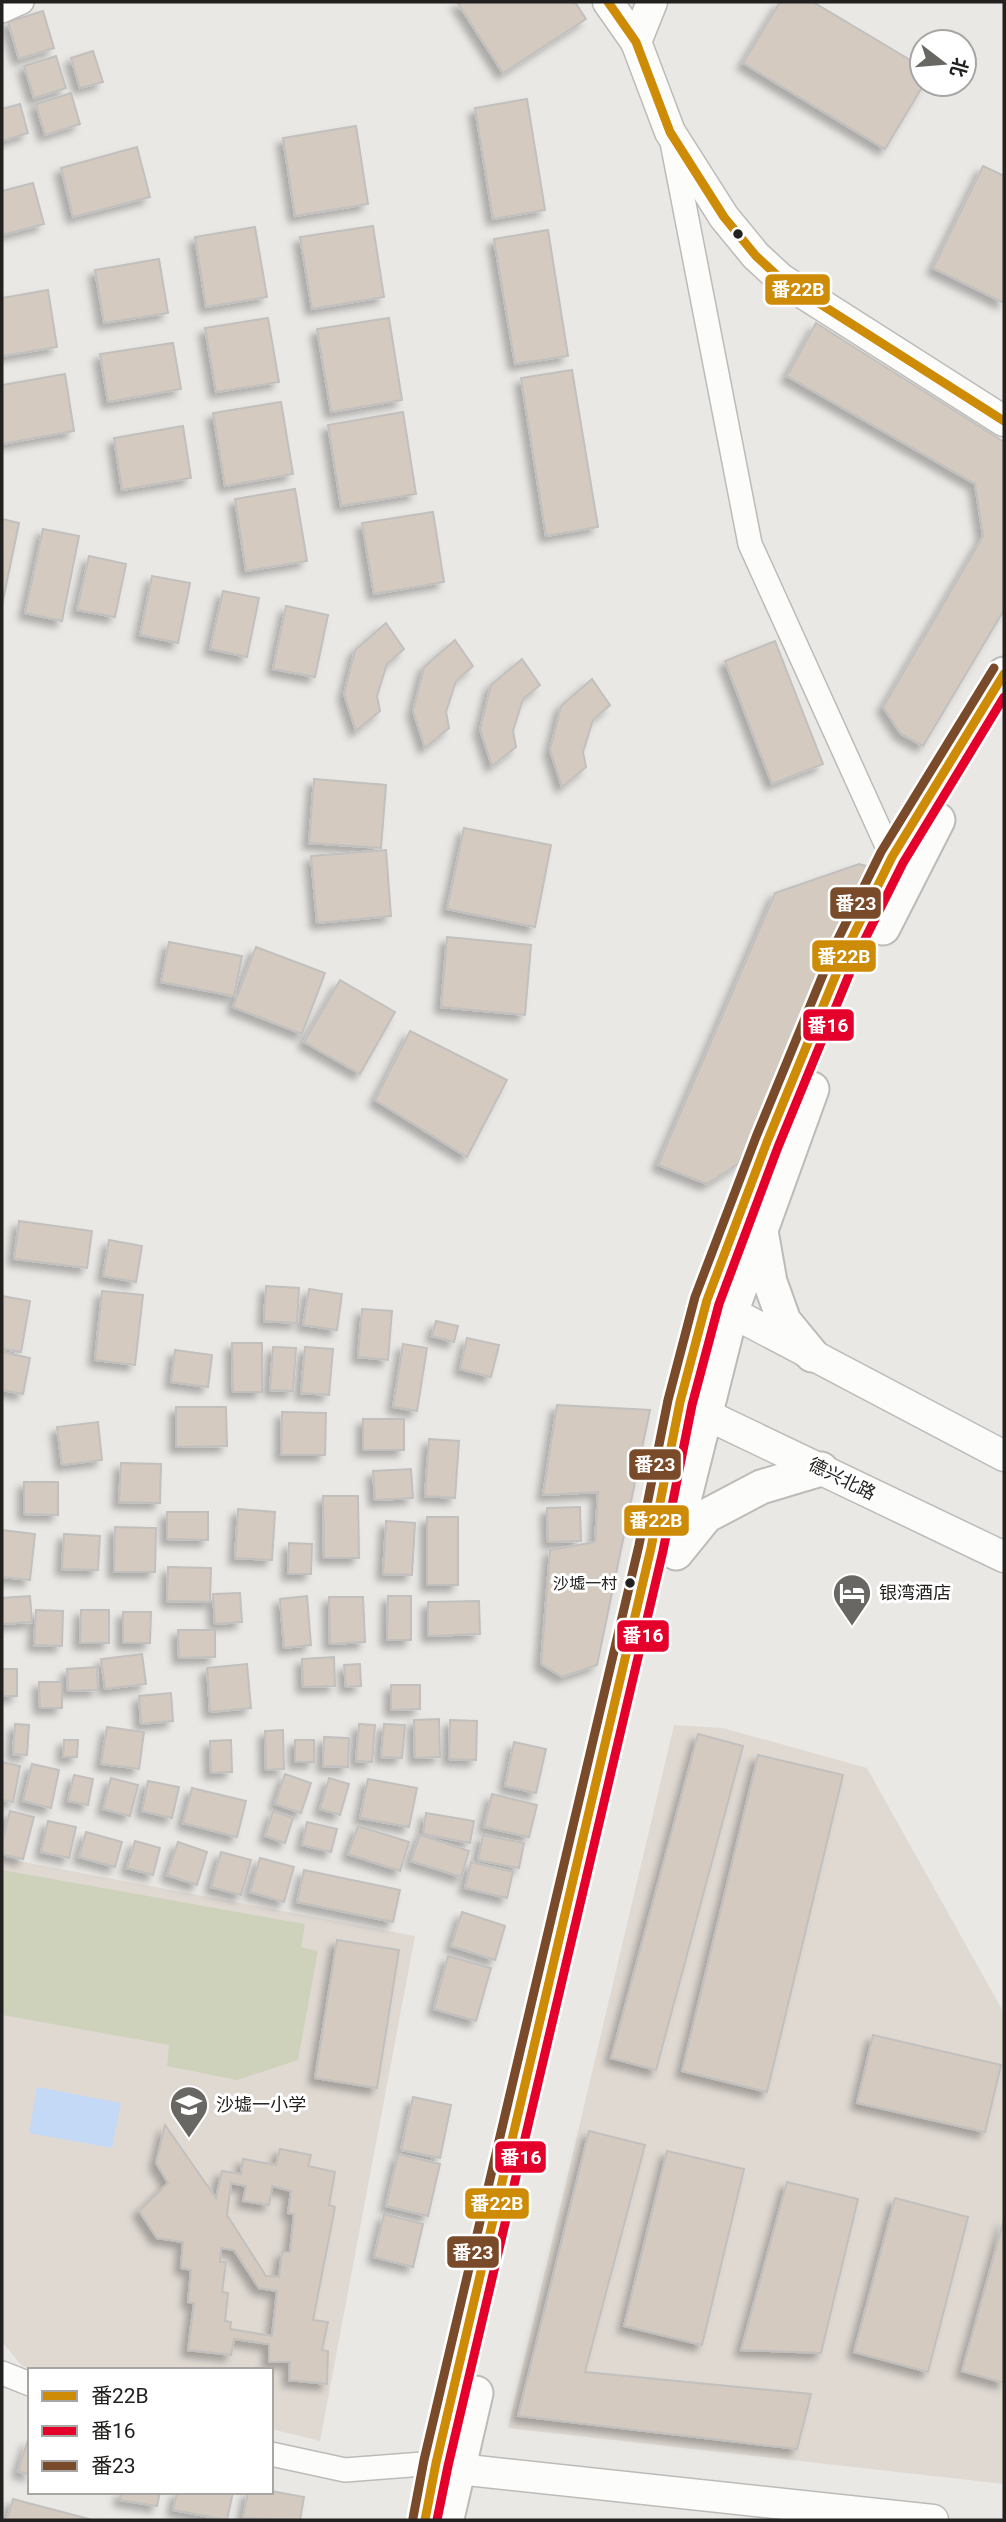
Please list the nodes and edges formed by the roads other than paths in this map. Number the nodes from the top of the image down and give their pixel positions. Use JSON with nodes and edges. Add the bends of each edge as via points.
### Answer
{"nodes":[{"id":1,"x":22,"y":2,"type":"edge"},
{"id":2,"x":608,"y":2,"type":"edge"},
{"id":3,"x":652,"y":2,"type":"edge"},
{"id":4,"x":2,"y":11,"type":"edge"},
{"id":5,"x":636,"y":43,"type":"junction"},
{"id":6,"x":670,"y":132,"type":"junction"},
{"id":7,"x":1004,"y":421,"type":"edge"},
{"id":8,"x":1004,"y":674,"type":"edge"},
{"id":9,"x":1004,"y":713,"type":"edge"},
{"id":10,"x":892,"y":857,"type":"junction"},
{"id":11,"x":761,"y":1231,"type":"junction"},
{"id":12,"x":719,"y":1306,"type":"junction"},
{"id":13,"x":812,"y":1355,"type":"junction"},
{"id":14,"x":693,"y":1408,"type":"junction"},
{"id":15,"x":1004,"y":1456,"type":"edge"},
{"id":16,"x":821,"y":1469,"type":"junction"},
{"id":17,"x":1004,"y":1557,"type":"edge"},
{"id":18,"x":668,"y":1563,"type":"junction"},
{"id":19,"x":2,"y":2373,"type":"edge"},
{"id":20,"x":28,"y":2383,"type":"edge"},
{"id":21,"x":273,"y":2454,"type":"edge"},
{"id":22,"x":447,"y":2466,"type":"junction"},
{"id":23,"x":425,"y":2520,"type":"edge"},
{"id":24,"x":447,"y":2520,"type":"edge"},
{"id":25,"x":933,"y":2520,"type":"edge"}],
"edges":[{"from":1,"to":4,"type":"street"},
{"from":2,"to":5,"type":"street"},
{"from":3,"to":5,"type":"street"},
{"from":5,"to":6,"type":"street"},
{"from":6,"to":7,"type":"street","via":[[723,216],[781,279]]},
{"from":6,"to":10,"type":"street","via":[[750,544]]},
{"from":8,"to":10,"type":"main road"},
{"from":9,"to":11,"type":"main road","via":[[939,818],[871,951],[814,1082]]},
{"from":10,"to":12,"type":"main road","via":[[847,948],[767,1142]]},
{"from":11,"to":12,"type":"main road"},
{"from":11,"to":13,"type":"main road","via":[[770,1282],[785,1321]]},
{"from":12,"to":13,"type":"street"},
{"from":12,"to":14,"type":"main road"},
{"from":13,"to":15,"type":"street"},
{"from":14,"to":16,"type":"street","name":"德兴北路"},
{"from":14,"to":18,"type":"main road"},
{"from":14,"to":22,"type":"main road","via":[[651,1548]]},
{"from":16,"to":17,"type":"street","name":"德兴北路"},
{"from":16,"to":18,"type":"main road","via":[[761,1487],[706,1516]]},
{"from":18,"to":22,"type":"main road"},
{"from":19,"to":20,"type":"street"},
{"from":21,"to":22,"type":"street","via":[[345,2470]]},
{"from":22,"to":23,"type":"main road"},
{"from":22,"to":24,"type":"main road"},
{"from":22,"to":25,"type":"street"}]}
